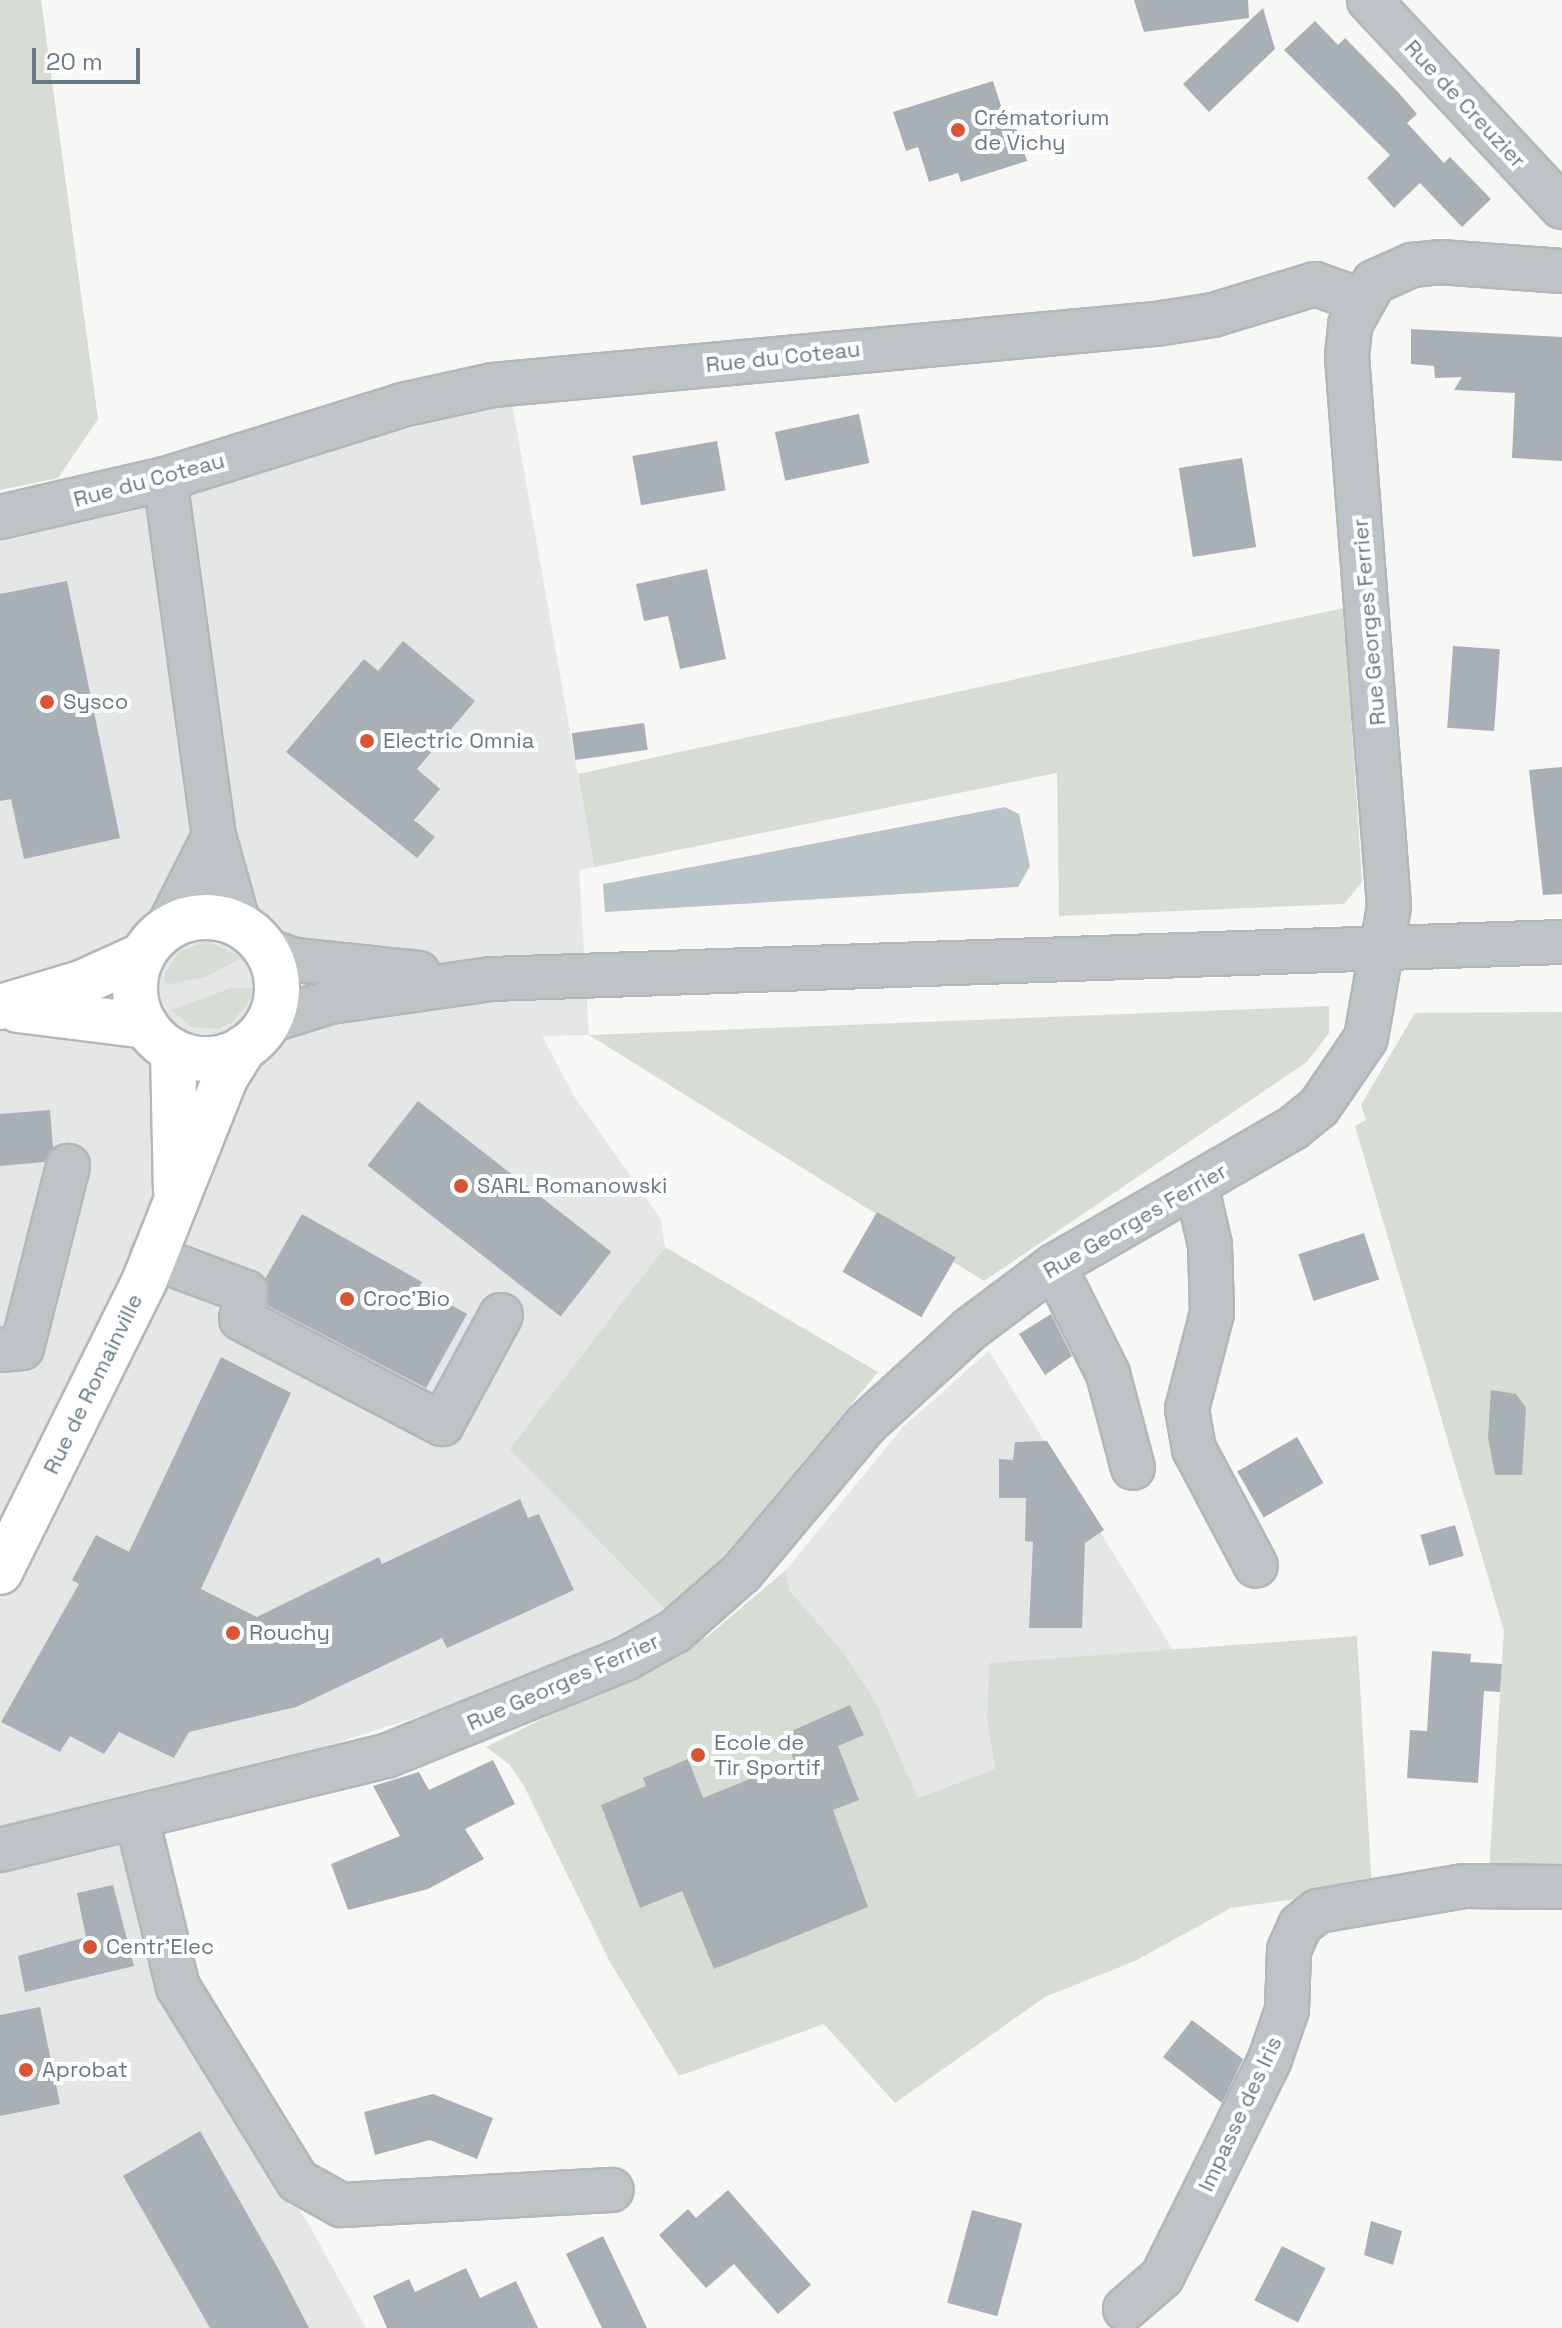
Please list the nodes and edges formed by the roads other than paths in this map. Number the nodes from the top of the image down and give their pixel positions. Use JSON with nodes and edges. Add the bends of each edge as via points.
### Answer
{"nodes":[{"id":1,"x":1369,"y":0,"type":"edge"},
{"id":2,"x":1562,"y":207,"type":"edge"},
{"id":3,"x":1562,"y":271,"type":"edge"},
{"id":4,"x":1361,"y":300,"type":"junction"},
{"id":5,"x":165,"y":479,"type":"junction"},
{"id":6,"x":0,"y":517,"type":"edge"},
{"id":7,"x":214,"y":836,"type":"junction"},
{"id":8,"x":253,"y":937,"type":"junction"},
{"id":9,"x":156,"y":941,"type":"junction"},
{"id":10,"x":1562,"y":942,"type":"edge"},
{"id":11,"x":1383,"y":950,"type":"junction"},
{"id":12,"x":501,"y":978,"type":"junction"},
{"id":13,"x":0,"y":1008,"type":"edge"},
{"id":14,"x":256,"y":1034,"type":"junction"},
{"id":15,"x":160,"y":1038,"type":"junction"},
{"id":16,"x":68,"y":1166,"type":"dead end"},
{"id":17,"x":1196,"y":1184,"type":"junction"},
{"id":18,"x":176,"y":1192,"type":"junction"},
{"id":19,"x":152,"y":1257,"type":"junction"},
{"id":20,"x":1054,"y":1266,"type":"junction"},
{"id":21,"x":501,"y":1315,"type":"dead end"},
{"id":22,"x":0,"y":1350,"type":"edge"},
{"id":23,"x":1133,"y":1468,"type":"dead end"},
{"id":24,"x":1256,"y":1566,"type":"dead end"},
{"id":25,"x":0,"y":1572,"type":"edge"},
{"id":26,"x":137,"y":1819,"type":"junction"},
{"id":27,"x":0,"y":1850,"type":"edge"},
{"id":28,"x":1562,"y":1887,"type":"edge"},
{"id":29,"x":612,"y":2190,"type":"dead end"},
{"id":30,"x":1125,"y":2309,"type":"dead end"}],
"edges":[{"from":1,"to":2,"type":"street","name":"Rue de Creuzier"},
{"from":3,"to":4,"type":"street","via":[[1440,262],[1412,265],[1374,282]]},
{"from":4,"to":5,"type":"street","name":"Rue du Coteau","via":[[1315,284],[1213,315],[1156,324],[493,385],[402,405]]},
{"from":4,"to":11,"type":"street","name":"Rue Georges Ferrier","via":[[1350,325],[1347,356],[1389,906]]},
{"from":5,"to":6,"type":"street","name":"Rue du Coteau"},
{"from":5,"to":7,"type":"street"},
{"from":7,"to":8,"type":"street"},
{"from":7,"to":9,"type":"street"},
{"from":8,"to":9,"type":"main road","via":[[203,917]]},
{"from":8,"to":12,"type":"street","via":[[329,965]]},
{"from":8,"to":14,"type":"main road","via":[[277,985]]},
{"from":9,"to":13,"type":"main road","via":[[81,983]]},
{"from":9,"to":15,"type":"main road","via":[[135,991]]},
{"from":10,"to":11,"type":"street"},
{"from":11,"to":12,"type":"street"},
{"from":11,"to":17,"type":"street","name":"Rue Georges Ferrier","via":[[1366,1038],[1319,1107]]},
{"from":12,"to":14,"type":"street","via":[[330,1002]]},
{"from":13,"to":15,"type":"main road"},
{"from":14,"to":15,"type":"main road","via":[[209,1059]]},
{"from":14,"to":18,"type":"main road","name":"Rue de Romainville","via":[[225,1078],[201,1145]]},
{"from":15,"to":18,"type":"main road","name":"Rue de Romainville"},
{"from":16,"to":22,"type":"street","via":[[22,1348]]},
{"from":17,"to":20,"type":"street","name":"Rue Georges Ferrier"},
{"from":17,"to":24,"type":"street","via":[[1210,1245],[1212,1313],[1187,1409],[1194,1449]]},
{"from":18,"to":19,"type":"main road","name":"Rue de Romainville"},
{"from":19,"to":21,"type":"street","via":[[246,1292],[241,1319],[442,1424]]},
{"from":19,"to":25,"type":"main road","name":"Rue de Romainville"},
{"from":20,"to":23,"type":"street","via":[[1108,1374]]},
{"from":20,"to":26,"type":"street","name":"Rue Georges Ferrier","via":[[903,1386],[742,1572],[675,1631],[569,1683],[386,1756]]},
{"from":26,"to":27,"type":"street","name":"Rue Georges Ferrier"},
{"from":26,"to":29,"type":"street","via":[[178,1987],[298,2181],[341,2205]]},
{"from":28,"to":30,"type":"street","name":"Impasse des Iris","via":[[1464,1886],[1318,1911],[1300,1925],[1289,1950],[1287,2010],[1270,2059],[1162,2277]]}]}
